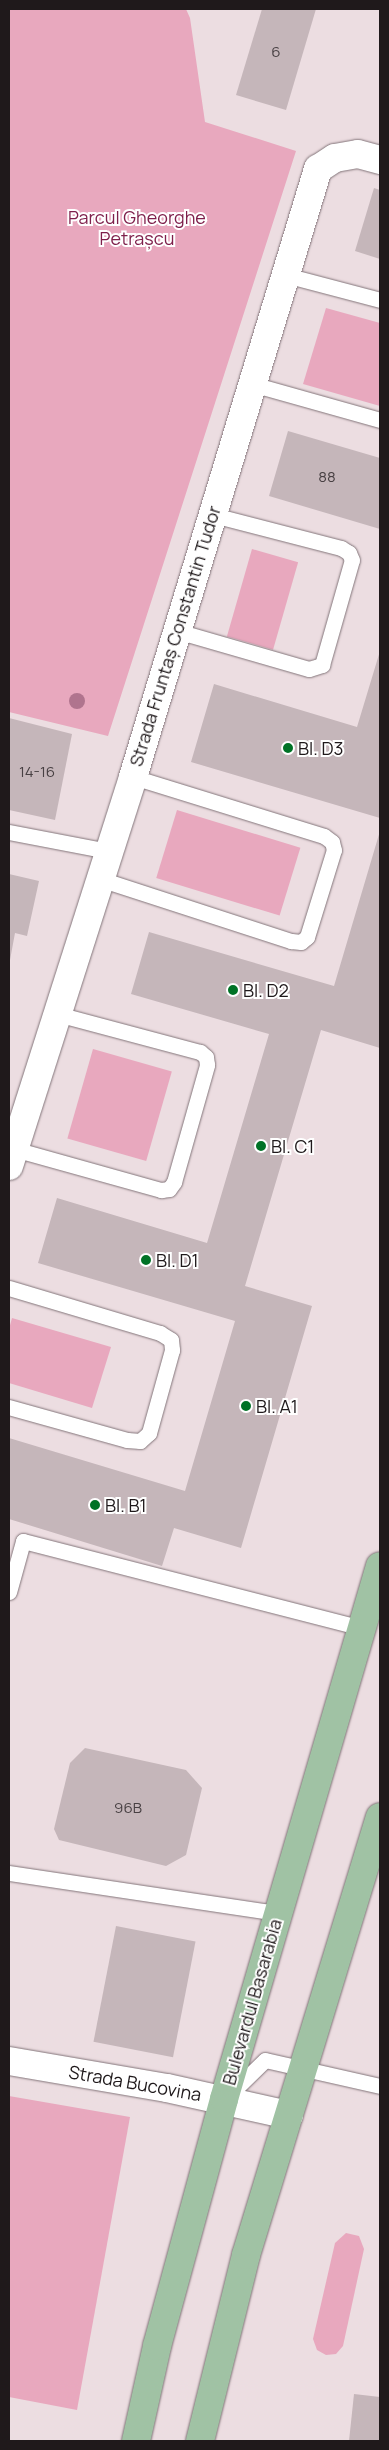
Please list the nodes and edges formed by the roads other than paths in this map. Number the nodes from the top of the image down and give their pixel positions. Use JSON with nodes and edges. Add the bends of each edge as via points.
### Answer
{"nodes":[{"id":1,"x":380,"y":160,"type":"edge"},
{"id":2,"x":285,"y":275,"type":"junction"},
{"id":3,"x":380,"y":300,"type":"edge"},
{"id":4,"x":252,"y":384,"type":"junction"},
{"id":5,"x":380,"y":420,"type":"edge"},
{"id":6,"x":213,"y":515,"type":"junction"},
{"id":7,"x":178,"y":631,"type":"junction"},
{"id":8,"x":132,"y":777,"type":"junction"},
{"id":9,"x":9,"y":832,"type":"edge"},
{"id":10,"x":109,"y":851,"type":"junction"},
{"id":11,"x":100,"y":879,"type":"junction"},
{"id":12,"x":57,"y":1014,"type":"junction"},
{"id":13,"x":11,"y":1158,"type":"edge"},
{"id":14,"x":9,"y":1288,"type":"edge"},
{"id":15,"x":9,"y":1406,"type":"edge"},
{"id":16,"x":380,"y":1566,"type":"edge"},
{"id":17,"x":9,"y":1592,"type":"edge"},
{"id":18,"x":362,"y":1628,"type":"junction"},
{"id":19,"x":380,"y":1817,"type":"edge"},
{"id":20,"x":9,"y":1873,"type":"edge"},
{"id":21,"x":277,"y":1913,"type":"junction"},
{"id":22,"x":9,"y":2062,"type":"edge"},
{"id":23,"x":303,"y":2068,"type":"junction"},
{"id":24,"x":380,"y":2086,"type":"edge"},
{"id":25,"x":224,"y":2099,"type":"junction"},
{"id":26,"x":289,"y":2115,"type":"junction"},
{"id":27,"x":136,"y":2441,"type":"edge"},
{"id":28,"x":200,"y":2441,"type":"edge"}],
"edges":[{"from":1,"to":2,"type":"street","name":"Strada Fruntaș Constantin Tudor","via":[[358,154],[335,158],[318,170]]},
{"from":2,"to":3,"type":"lane"},
{"from":2,"to":4,"type":"street","name":"Strada Fruntaș Constantin Tudor"},
{"from":4,"to":5,"type":"lane"},
{"from":4,"to":6,"type":"street","name":"Strada Fruntaș Constantin Tudor"},
{"from":6,"to":7,"type":"street","name":"Strada Fruntaș Constantin Tudor"},
{"from":6,"to":7,"type":"lane","via":[[342,548],[348,553],[352,560],[322,665],[309,669]]},
{"from":7,"to":8,"type":"street","name":"Strada Fruntaș Constantin Tudor"},
{"from":8,"to":10,"type":"street","name":"Strada Fruntaș Constantin Tudor"},
{"from":8,"to":11,"type":"lane","via":[[324,836],[332,842],[334,850],[307,937],[301,942],[291,941]]},
{"from":9,"to":10,"type":"lane"},
{"from":10,"to":11,"type":"street","name":"Strada Fruntaș Constantin Tudor"},
{"from":11,"to":12,"type":"street","name":"Strada Fruntaș Constantin Tudor"},
{"from":12,"to":13,"type":"street","name":"Strada Fruntaș Constantin Tudor"},
{"from":12,"to":13,"type":"lane","via":[[200,1052],[206,1057],[207,1065],[174,1182],[161,1190]]},
{"from":14,"to":15,"type":"lane","via":[[160,1333],[171,1340],[172,1350],[148,1433],[140,1441]]},
{"from":16,"to":18,"type":"main road","name":"Bulevardul Basarabia"},
{"from":17,"to":18,"type":"lane","via":[[23,1541]]},
{"from":18,"to":21,"type":"main road","name":"Bulevardul Basarabia"},
{"from":19,"to":23,"type":"main road"},
{"from":20,"to":21,"type":"lane"},
{"from":21,"to":25,"type":"main road","name":"Bulevardul Basarabia"},
{"from":22,"to":25,"type":"street","name":"Strada Bucovina"},
{"from":23,"to":24,"type":"lane"},
{"from":23,"to":25,"type":"lane","via":[[265,2060]]},
{"from":23,"to":26,"type":"main road"},
{"from":25,"to":26,"type":"street","name":"Strada Bucovina"},
{"from":25,"to":27,"type":"main road","name":"Bulevardul Basarabia","via":[[157,2346]]},
{"from":26,"to":28,"type":"main road","via":[[246,2255]]}]}
